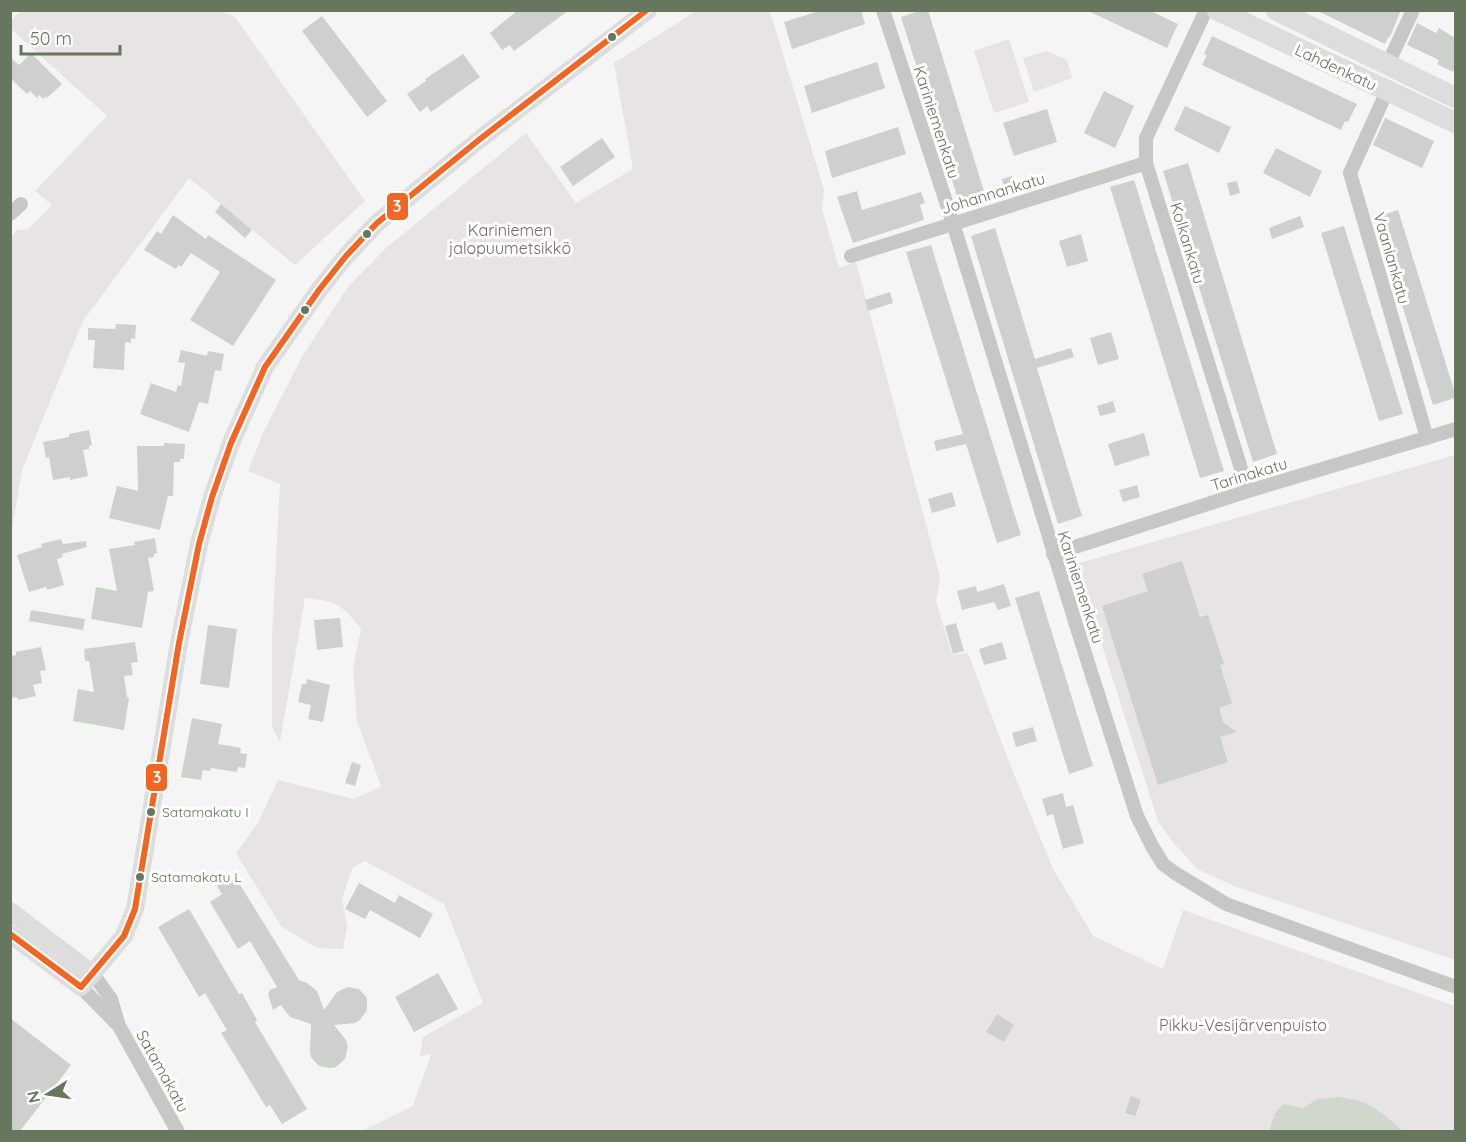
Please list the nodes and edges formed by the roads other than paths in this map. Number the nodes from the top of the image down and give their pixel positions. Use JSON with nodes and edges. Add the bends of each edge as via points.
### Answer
{"nodes":[{"id":1,"x":648,"y":10,"type":"edge"},
{"id":2,"x":883,"y":10,"type":"edge"},
{"id":3,"x":1206,"y":10,"type":"edge"},
{"id":4,"x":1217,"y":10,"type":"edge"},
{"id":5,"x":1276,"y":10,"type":"edge"},
{"id":6,"x":1413,"y":10,"type":"edge"},
{"id":7,"x":1392,"y":55,"type":"dead end"},
{"id":8,"x":1387,"y":91,"type":"junction"},
{"id":9,"x":1455,"y":98,"type":"edge"},
{"id":10,"x":1455,"y":123,"type":"edge"},
{"id":11,"x":1146,"y":163,"type":"junction"},
{"id":12,"x":953,"y":223,"type":"junction"},
{"id":13,"x":850,"y":255,"type":"dead end"},
{"id":14,"x":1455,"y":429,"type":"edge"},
{"id":15,"x":1427,"y":438,"type":"junction"},
{"id":16,"x":1248,"y":491,"type":"junction"},
{"id":17,"x":1053,"y":554,"type":"junction"},
{"id":18,"x":10,"y":911,"type":"edge"},
{"id":19,"x":10,"y":934,"type":"edge"},
{"id":20,"x":87,"y":980,"type":"junction"},
{"id":21,"x":1455,"y":987,"type":"edge"},
{"id":22,"x":178,"y":1131,"type":"edge"}],
"edges":[{"from":1,"to":20,"type":"street","via":[[376,223],[319,290],[265,367],[231,442],[199,543],[135,909],[124,936]]},
{"from":2,"to":12,"type":"street","name":"Kariniemenkatu"},
{"from":3,"to":11,"type":"street","name":"Kolkankatu","via":[[1146,138]]},
{"from":4,"to":8,"type":"main road","name":"Lahdenkatu"},
{"from":5,"to":9,"type":"main road","name":"Lahdenkatu"},
{"from":6,"to":7,"type":"street"},
{"from":8,"to":10,"type":"main road","name":"Lahdenkatu"},
{"from":8,"to":15,"type":"street","name":"Vaaniankatu","via":[[1350,173]]},
{"from":11,"to":12,"type":"street","name":"Johannankatu"},
{"from":11,"to":16,"type":"street","name":"Kolkankatu"},
{"from":12,"to":13,"type":"street","name":"Johannankatu"},
{"from":12,"to":17,"type":"street","name":"Kariniemenkatu"},
{"from":14,"to":15,"type":"street","name":"Tarinakatu"},
{"from":15,"to":16,"type":"street","name":"Tarinakatu"},
{"from":16,"to":17,"type":"street","name":"Tarinakatu"},
{"from":17,"to":21,"type":"street","name":"Kariniemenkatu","via":[[1137,816],[1163,864],[1226,904]]},
{"from":18,"to":20,"type":"street"},
{"from":19,"to":20,"type":"street"},
{"from":20,"to":22,"type":"street","name":"Satamakatu","via":[[119,1026]]}]}
